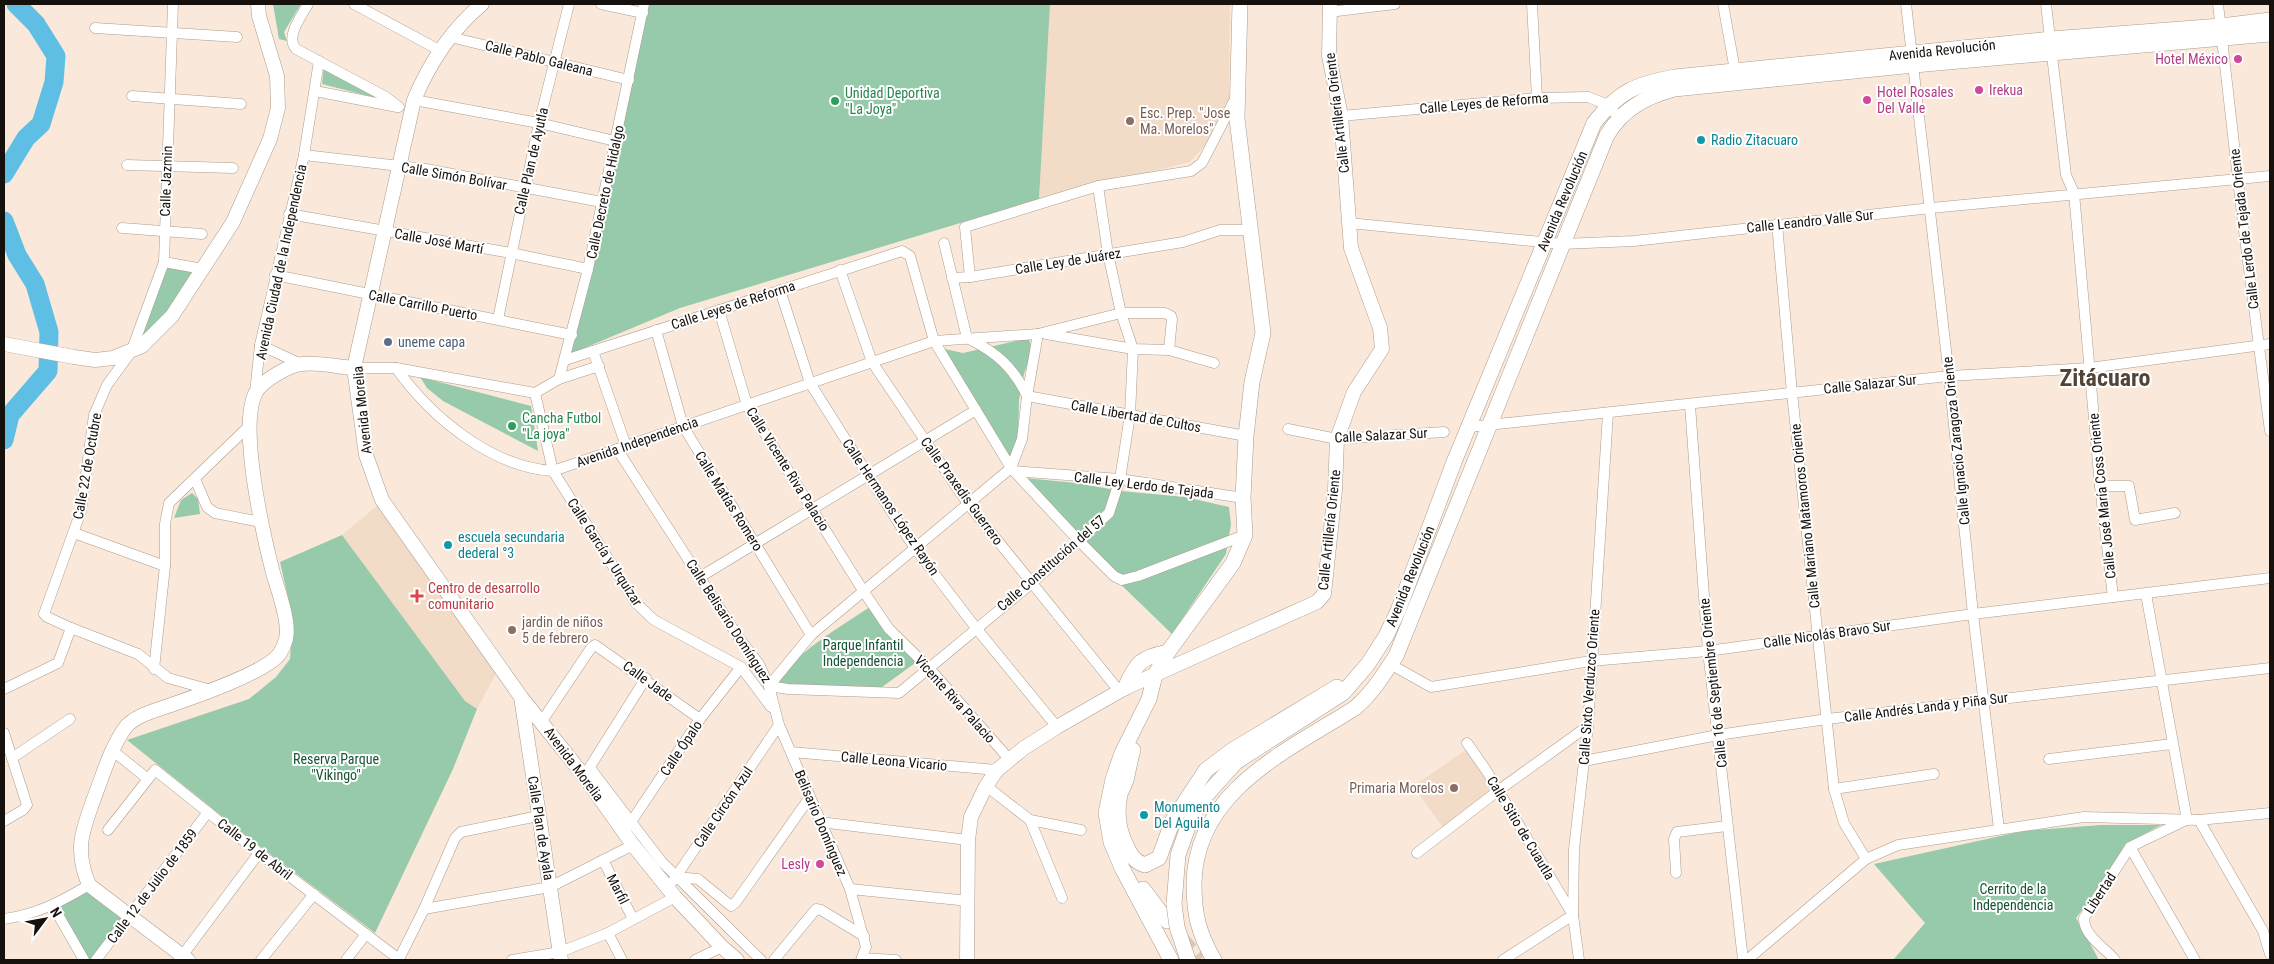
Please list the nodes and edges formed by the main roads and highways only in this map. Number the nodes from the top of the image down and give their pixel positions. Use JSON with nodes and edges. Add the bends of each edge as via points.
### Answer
{"nodes":[{"id":1,"x":1240,"y":4,"type":"edge"},
{"id":2,"x":2270,"y":20,"type":"edge"},
{"id":3,"x":2222,"y":33,"type":"junction"},
{"id":4,"x":2270,"y":34,"type":"edge"},
{"id":5,"x":1737,"y":78,"type":"junction"},
{"id":6,"x":1168,"y":652,"type":"junction"},
{"id":7,"x":1350,"y":683,"type":"junction"},
{"id":8,"x":1122,"y":690,"type":"road end"},
{"id":9,"x":1149,"y":699,"type":"junction"},
{"id":10,"x":1127,"y":769,"type":"junction"},
{"id":11,"x":1167,"y":921,"type":"dead end"},
{"id":12,"x":1172,"y":960,"type":"edge"},
{"id":13,"x":1188,"y":960,"type":"edge"},
{"id":14,"x":1214,"y":960,"type":"edge"}],
"edges":[{"from":1,"to":6,"type":"main road","via":[[1238,123],[1263,333],[1252,382],[1246,436],[1245,535],[1233,563]]},
{"from":2,"to":3,"type":"main road","name":"Avenida Revolución"},
{"from":3,"to":4,"type":"main road","name":"Avenida Revolución"},
{"from":3,"to":5,"type":"main road","name":"Avenida Revolución","via":[[2051,46]]},
{"from":5,"to":7,"type":"main road","name":"Avenida Revolución","via":[[1651,81],[1630,88],[1608,105],[1594,123],[1454,462],[1398,611],[1379,648]]},
{"from":5,"to":14,"type":"main road","name":"Avenida Revolución","via":[[1658,93],[1636,103],[1619,118],[1607,135],[1396,656],[1370,695],[1355,708],[1271,760],[1230,794],[1201,842],[1194,875],[1197,924]]},
{"from":6,"to":8,"type":"main road","via":[[1149,656],[1133,670]]},
{"from":6,"to":9,"type":"main road","via":[[1155,675]]},
{"from":7,"to":10,"type":"main road","via":[[1330,690],[1206,770],[1173,820],[1160,858],[1145,865],[1138,863],[1132,855],[1120,831],[1118,808]]},
{"from":7,"to":13,"type":"main road","name":"Avenida Revolución","bridge":true,"via":[[1336,699],[1236,762],[1201,801],[1178,855],[1174,904],[1177,927]]},
{"from":9,"to":10,"type":"main road"},
{"from":9,"to":12,"type":"main road","via":[[1122,753],[1106,813],[1111,842],[1122,868]]},
{"from":10,"to":11,"type":"main road","via":[[1117,784],[1112,812],[1114,833],[1121,855]]}]}
